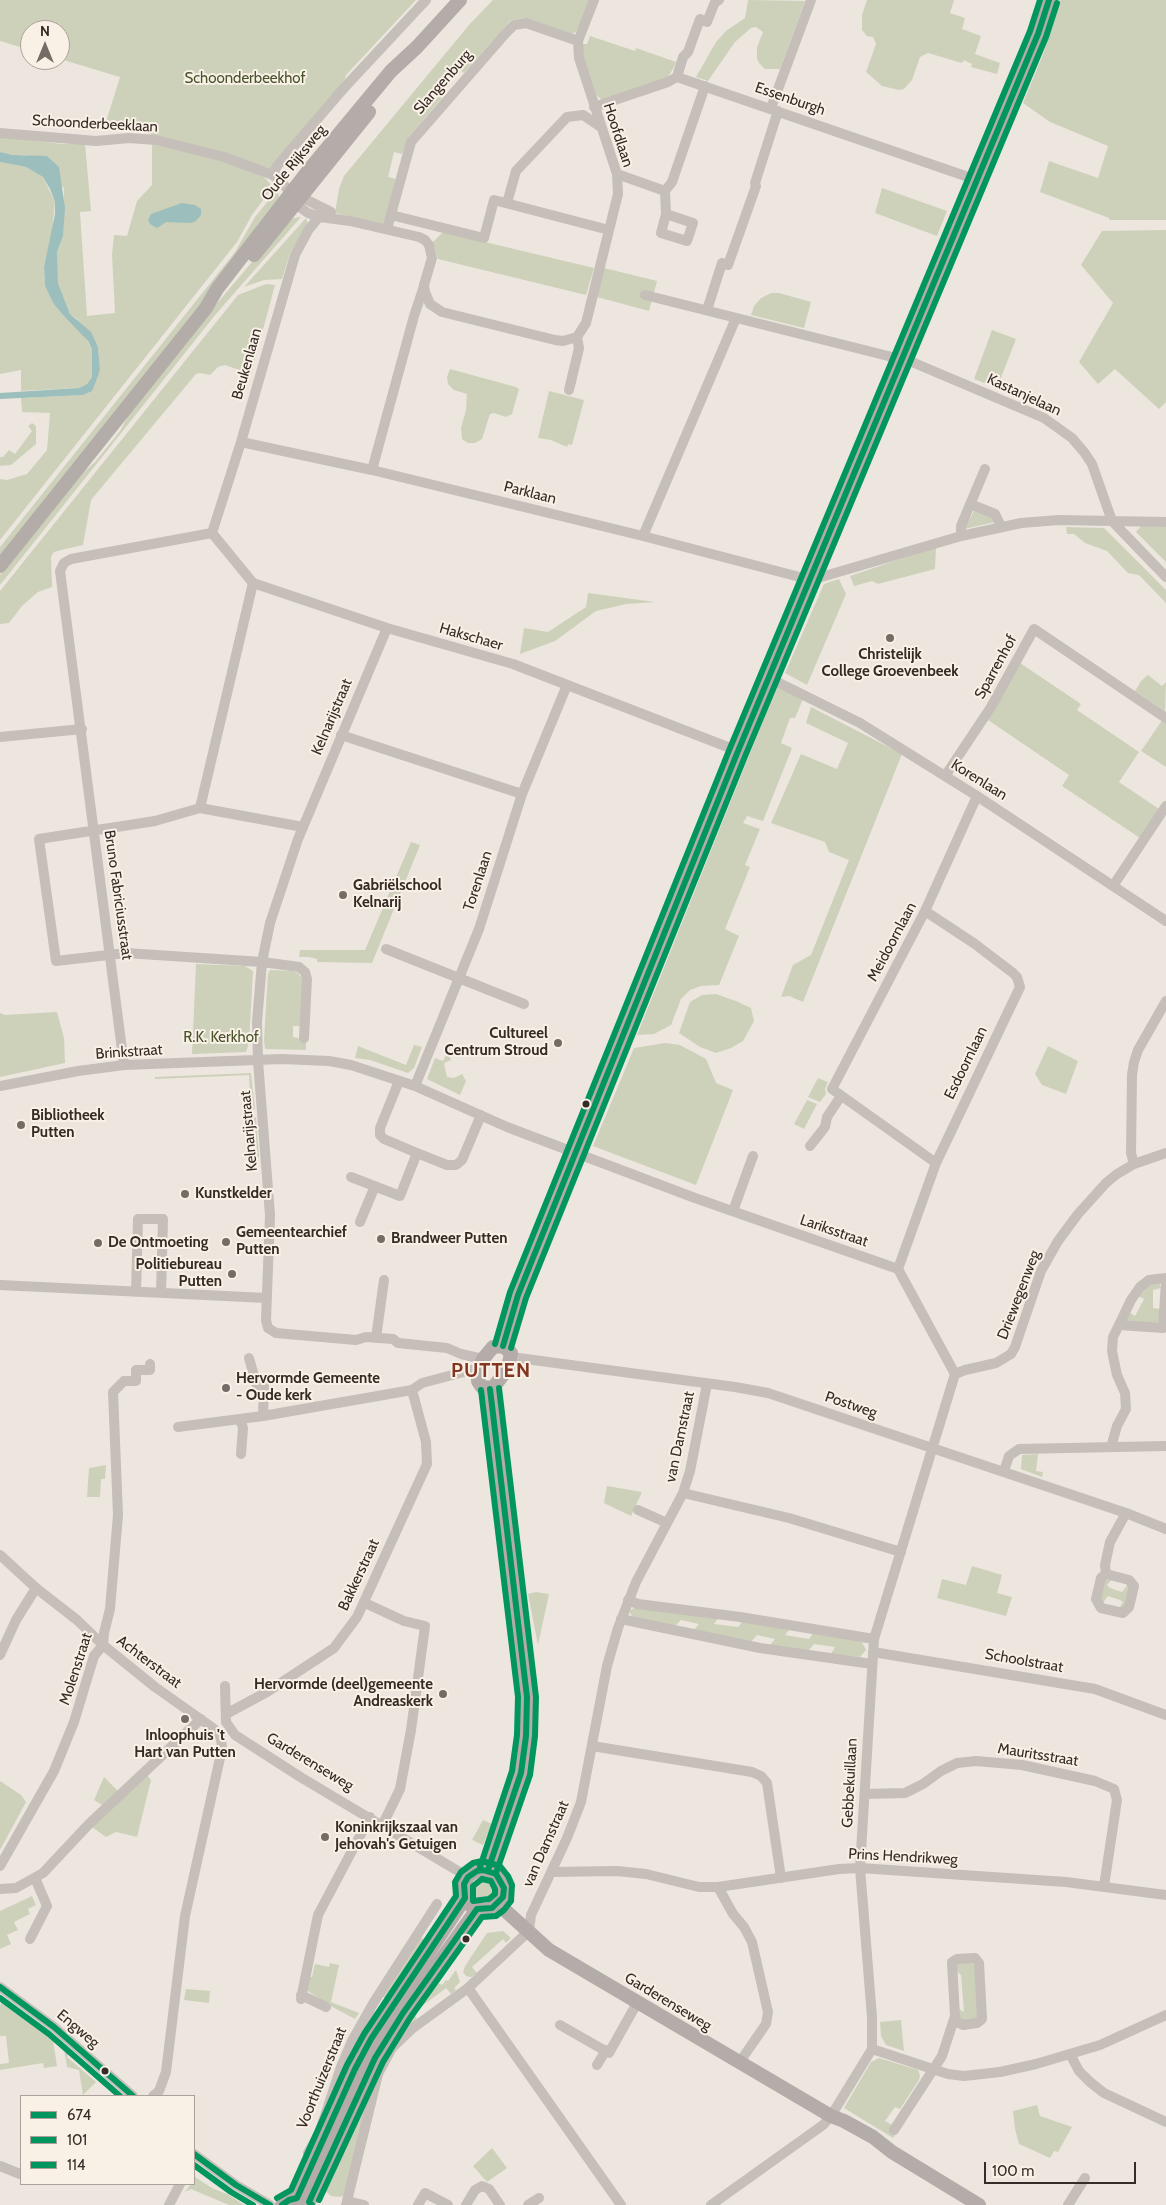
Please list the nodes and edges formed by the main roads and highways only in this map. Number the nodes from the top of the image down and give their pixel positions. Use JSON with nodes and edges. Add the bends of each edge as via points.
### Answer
{"nodes":[{"id":1,"x":460,"y":0,"type":"edge"},
{"id":2,"x":1049,"y":0,"type":"edge"},
{"id":3,"x":0,"y":566,"type":"edge"},
{"id":4,"x":503,"y":1346,"type":"junction"},
{"id":5,"x":490,"y":1389,"type":"junction"},
{"id":6,"x":488,"y":1870,"type":"junction"},
{"id":7,"x":465,"y":1898,"type":"junction"},
{"id":8,"x":498,"y":1904,"type":"junction"},
{"id":9,"x":477,"y":1910,"type":"junction"},
{"id":10,"x":306,"y":2202,"type":"edge"},
{"id":11,"x":282,"y":2205,"type":"edge"},
{"id":12,"x":979,"y":2205,"type":"edge"}],
"edges":[{"from":1,"to":3,"type":"main road","name":"Oude Rijksweg","via":[[391,71],[296,198],[217,289],[206,308]]},
{"from":2,"to":4,"type":"main road","via":[[1038,34],[903,360],[738,751],[518,1295]]},
{"from":4,"to":5,"type":"main road","via":[[512,1357],[497,1386]]},
{"from":4,"to":5,"type":"main road","via":[[493,1347],[481,1364],[480,1385]]},
{"from":5,"to":6,"type":"main road","via":[[528,1697],[521,1773]]},
{"from":6,"to":7,"type":"main road","via":[[477,1871],[468,1877],[464,1884]]},
{"from":6,"to":8,"type":"main road","via":[[496,1874],[504,1888]]},
{"from":7,"to":9,"type":"main road"},
{"from":7,"to":10,"type":"main road","name":"Voorthuizerstraat","via":[[354,2069],[312,2168]]},
{"from":8,"to":9,"type":"main road"},
{"from":8,"to":12,"type":"main road","name":"Garderenseweg","via":[[549,1950],[739,2063],[873,2137]]},
{"from":9,"to":10,"type":"main road","via":[[403,2012],[375,2058]]},
{"from":10,"to":11,"type":"main road","via":[[289,2200]]}]}
